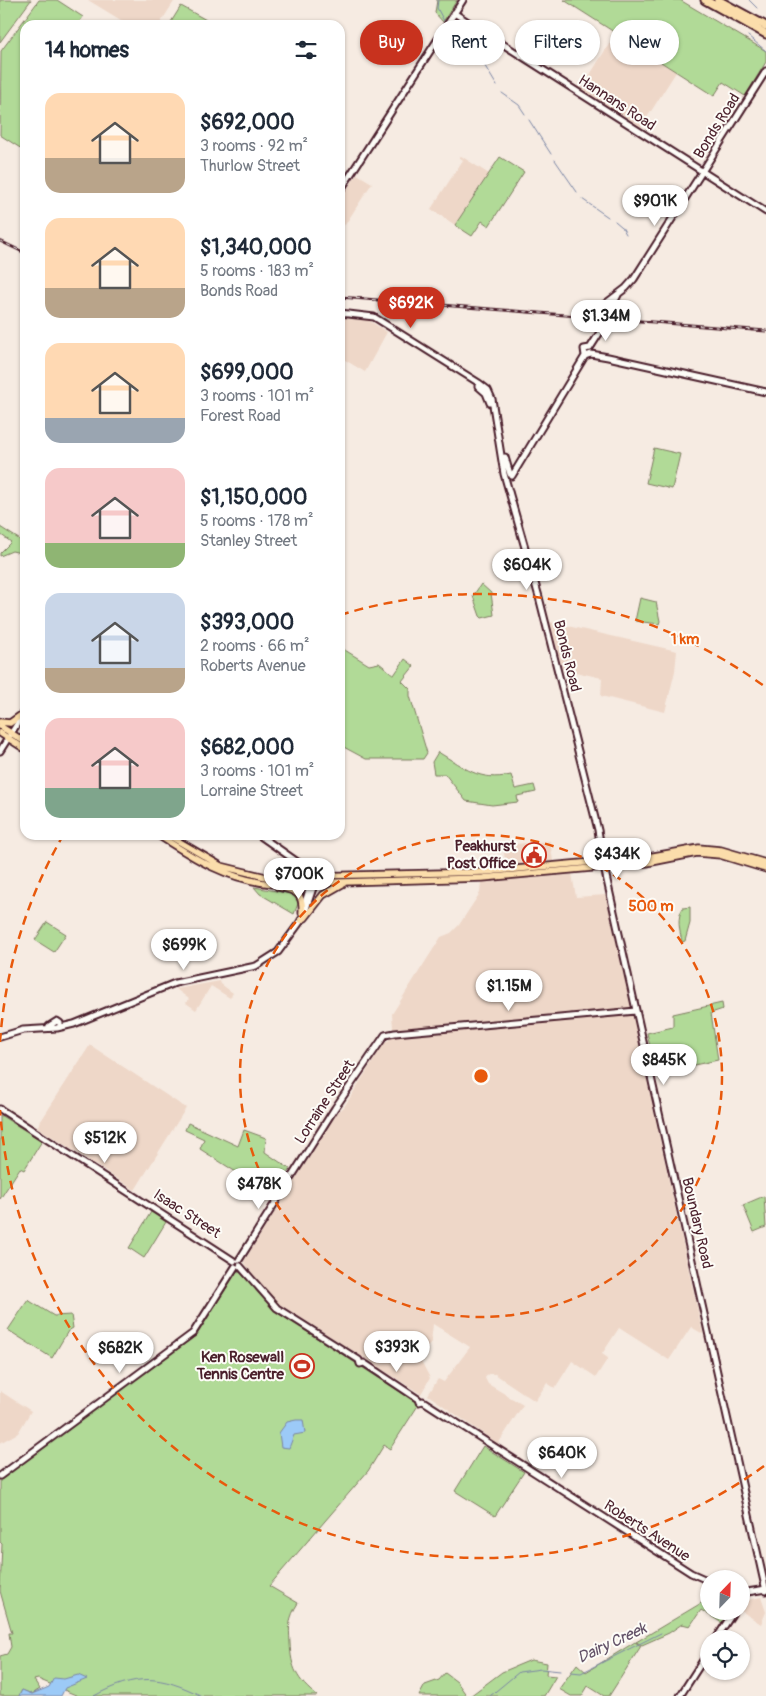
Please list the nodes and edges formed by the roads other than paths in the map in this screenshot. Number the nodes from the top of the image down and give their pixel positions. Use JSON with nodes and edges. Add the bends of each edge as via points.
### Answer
{"nodes":[{"id":1,"x":463,"y":0,"type":"edge"},
{"id":2,"x":705,"y":0,"type":"edge"},
{"id":3,"x":718,"y":0,"type":"edge"},
{"id":4,"x":725,"y":0,"type":"edge"},
{"id":5,"x":454,"y":13,"type":"junction"},
{"id":6,"x":766,"y":26,"type":"edge"},
{"id":7,"x":766,"y":34,"type":"edge"},
{"id":8,"x":766,"y":71,"type":"edge"},
{"id":9,"x":702,"y":173,"type":"junction"},
{"id":10,"x":345,"y":184,"type":"edge"},
{"id":11,"x":766,"y":212,"type":"edge"},
{"id":12,"x":620,"y":293,"type":"junction"},
{"id":13,"x":610,"y":308,"type":"junction"},
{"id":14,"x":345,"y":313,"type":"edge"},
{"id":15,"x":591,"y":351,"type":"junction"},
{"id":16,"x":766,"y":392,"type":"edge"},
{"id":17,"x":502,"y":452,"type":"junction"},
{"id":18,"x":510,"y":476,"type":"junction"},
{"id":19,"x":20,"y":717,"type":"edge"},
{"id":20,"x":20,"y":720,"type":"edge"},
{"id":21,"x":0,"y":724,"type":"edge"},
{"id":22,"x":0,"y":733,"type":"edge"},
{"id":23,"x":9,"y":736,"type":"junction"},
{"id":24,"x":20,"y":740,"type":"edge"},
{"id":25,"x":20,"y":745,"type":"edge"},
{"id":26,"x":0,"y":751,"type":"edge"},
{"id":27,"x":166,"y":840,"type":"edge"},
{"id":28,"x":176,"y":840,"type":"edge"},
{"id":29,"x":266,"y":840,"type":"edge"},
{"id":30,"x":600,"y":849,"type":"junction"},
{"id":31,"x":620,"y":860,"type":"junction"},
{"id":32,"x":584,"y":863,"type":"junction"},
{"id":33,"x":300,"y":864,"type":"junction"},
{"id":34,"x":603,"y":864,"type":"junction"},
{"id":35,"x":766,"y":864,"type":"edge"},
{"id":36,"x":766,"y":869,"type":"edge"},
{"id":37,"x":300,"y":876,"type":"junction"},
{"id":38,"x":340,"y":876,"type":"junction"},
{"id":39,"x":311,"y":880,"type":"junction"},
{"id":40,"x":346,"y":882,"type":"junction"},
{"id":41,"x":262,"y":883,"type":"junction"},
{"id":42,"x":302,"y":913,"type":"junction"},
{"id":43,"x":301,"y":920,"type":"junction"},
{"id":44,"x":636,"y":1011,"type":"junction"},
{"id":45,"x":0,"y":1037,"type":"edge"},
{"id":46,"x":0,"y":1109,"type":"edge"},
{"id":47,"x":237,"y":1264,"type":"junction"},
{"id":48,"x":0,"y":1476,"type":"edge"},
{"id":49,"x":700,"y":1578,"type":"edge"},
{"id":50,"x":766,"y":1590,"type":"edge"},
{"id":51,"x":750,"y":1593,"type":"edge"},
{"id":52,"x":700,"y":1665,"type":"edge"},
{"id":53,"x":680,"y":1696,"type":"edge"}],
"edges":[{"from":1,"to":5,"type":"street"},
{"from":2,"to":7,"type":"highway"},
{"from":3,"to":6,"type":"highway"},
{"from":4,"to":6,"type":"highway"},
{"from":5,"to":9,"type":"street","name":"Hannans Road"},
{"from":5,"to":10,"type":"street"},
{"from":8,"to":9,"type":"street","name":"Bonds Road"},
{"from":9,"to":11,"type":"street","name":"Hannans Road"},
{"from":9,"to":12,"type":"street","name":"Bonds Road","via":[[634,279]]},
{"from":12,"to":13,"type":"street","name":"Bonds Road"},
{"from":12,"to":13,"type":"street","name":"Bonds Road","via":[[607,302],[611,302]]},
{"from":13,"to":15,"type":"street","name":"Bonds Road"},
{"from":14,"to":17,"type":"street","via":[[372,316],[483,387],[493,407]]},
{"from":15,"to":16,"type":"street"},
{"from":15,"to":18,"type":"street"},
{"from":17,"to":18,"type":"street","name":"Bonds Road"},
{"from":17,"to":18,"type":"street"},
{"from":18,"to":30,"type":"street","name":"Bonds Road"},
{"from":19,"to":21,"type":"main road","via":[[13,722]]},
{"from":20,"to":23,"type":"street"},
{"from":21,"to":23,"type":"main road"},
{"from":22,"to":23,"type":"main road"},
{"from":23,"to":24,"type":"main road"},
{"from":23,"to":25,"type":"main road"},
{"from":23,"to":26,"type":"street"},
{"from":27,"to":41,"type":"main road","via":[[211,868]]},
{"from":28,"to":37,"type":"main road","via":[[205,859],[232,870],[266,877]]},
{"from":29,"to":33,"type":"street"},
{"from":30,"to":31,"type":"main road"},
{"from":30,"to":32,"type":"main road","via":[[595,858]]},
{"from":30,"to":34,"type":"street","name":"Bonds Road"},
{"from":31,"to":34,"type":"main road"},
{"from":31,"to":35,"type":"main road","via":[[705,848]]},
{"from":32,"to":34,"type":"main road"},
{"from":32,"to":38,"type":"main road","via":[[476,872]]},
{"from":33,"to":37,"type":"main road","via":[[303,871]]},
{"from":33,"to":38,"type":"main road"},
{"from":33,"to":39,"type":"street","via":[[309,871]]},
{"from":34,"to":36,"type":"main road","via":[[647,863],[703,853]]},
{"from":34,"to":40,"type":"main road","via":[[484,878]]},
{"from":34,"to":44,"type":"street","name":"Boundary Road"},
{"from":37,"to":39,"type":"main road"},
{"from":38,"to":39,"type":"main road"},
{"from":39,"to":40,"type":"main road"},
{"from":39,"to":41,"type":"main road"},
{"from":39,"to":42,"type":"street"},
{"from":39,"to":43,"type":"street","via":[[310,901]]},
{"from":40,"to":43,"type":"main road","via":[[324,894]]},
{"from":41,"to":42,"type":"main road","via":[[298,893],[302,899]]},
{"from":42,"to":43,"type":"street"},
{"from":43,"to":45,"type":"street","via":[[280,950],[258,965],[174,983],[74,1024],[18,1031]]},
{"from":44,"to":47,"type":"street","name":"Lorraine Street","via":[[387,1034],[340,1101]]},
{"from":44,"to":50,"type":"street","name":"Boundary Road"},
{"from":46,"to":47,"type":"street","name":"Isaac Street"},
{"from":47,"to":48,"type":"street","name":"Lorraine Street","via":[[193,1333]]},
{"from":47,"to":49,"type":"street","name":"Roberts Avenue","via":[[277,1308],[359,1360],[364,1359],[364,1363],[420,1400]]},
{"from":50,"to":51,"type":"street"},
{"from":52,"to":53,"type":"street"}]}
